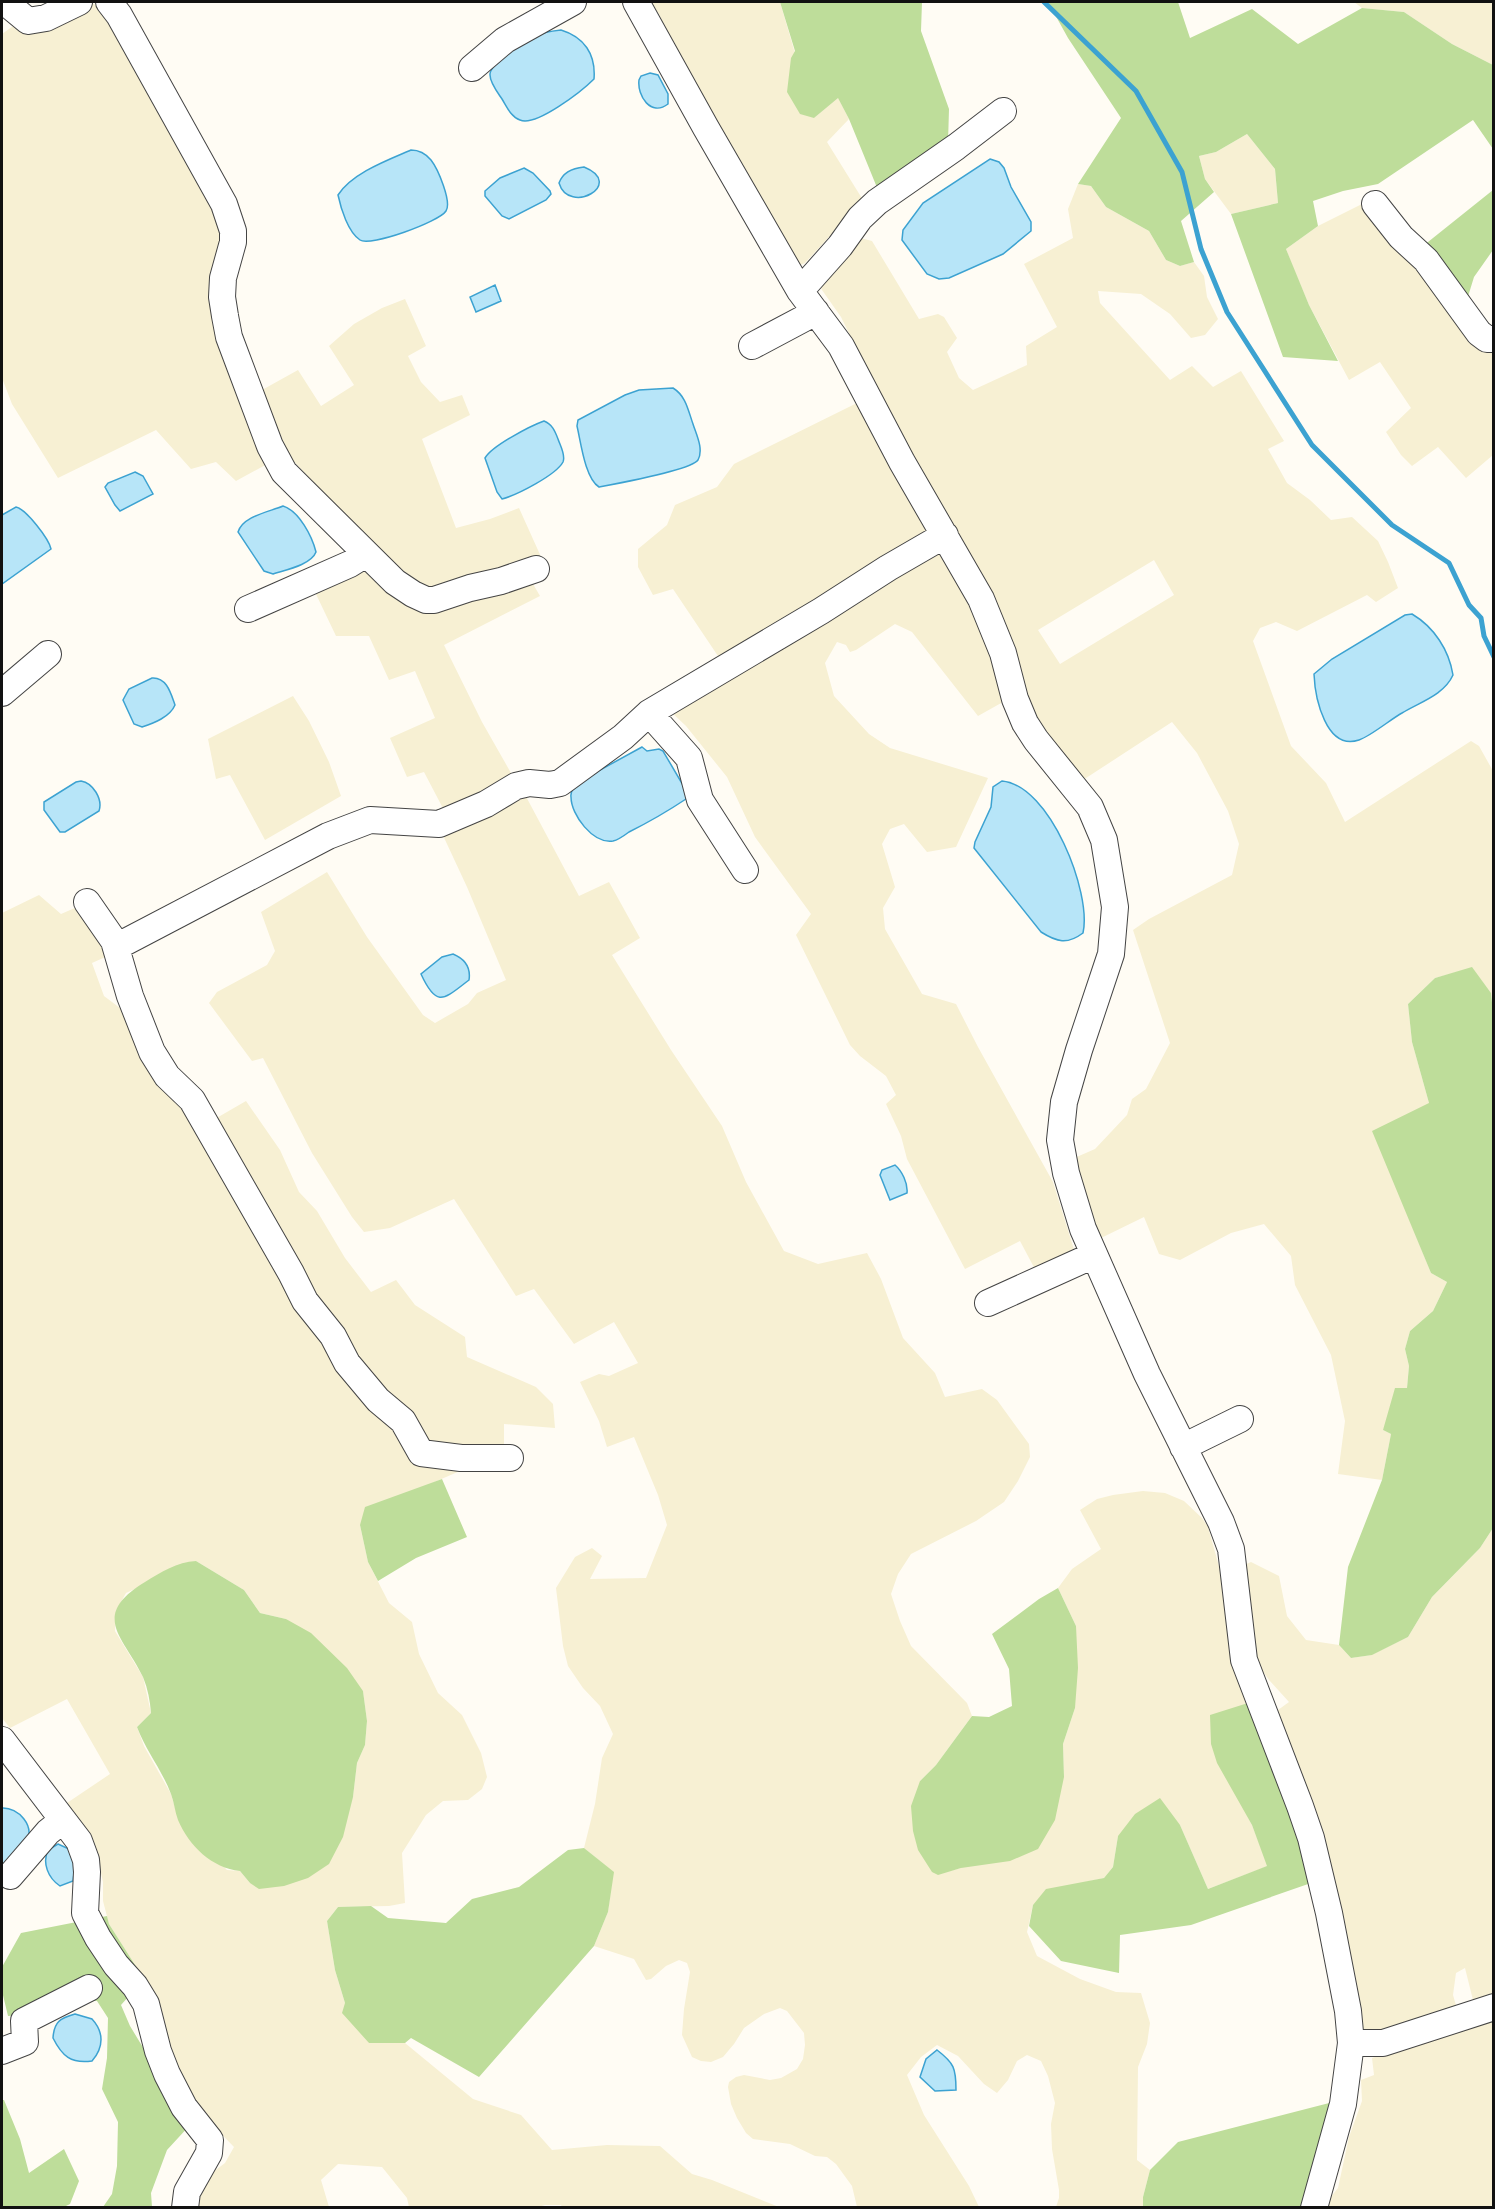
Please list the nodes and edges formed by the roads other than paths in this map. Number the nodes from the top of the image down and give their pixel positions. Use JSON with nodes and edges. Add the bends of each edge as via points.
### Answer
{"nodes":[{"id":1,"x":5,"y":2,"type":"edge"},
{"id":2,"x":79,"y":2,"type":"edge"},
{"id":3,"x":109,"y":2,"type":"edge"},
{"id":4,"x":573,"y":2,"type":"edge"},
{"id":5,"x":636,"y":2,"type":"edge"},
{"id":6,"x":472,"y":68,"type":"dead end"},
{"id":7,"x":1003,"y":111,"type":"dead end"},
{"id":8,"x":1375,"y":204,"type":"dead end"},
{"id":9,"x":800,"y":291,"type":"junction"},
{"id":10,"x":816,"y":312,"type":"junction"},
{"id":11,"x":1494,"y":339,"type":"edge"},
{"id":12,"x":752,"y":346,"type":"dead end"},
{"id":13,"x":945,"y":535,"type":"junction"},
{"id":14,"x":366,"y":554,"type":"junction"},
{"id":15,"x":536,"y":569,"type":"dead end"},
{"id":16,"x":248,"y":609,"type":"dead end"},
{"id":17,"x":48,"y":654,"type":"dead end"},
{"id":18,"x":2,"y":693,"type":"edge"},
{"id":19,"x":649,"y":713,"type":"junction"},
{"id":20,"x":745,"y":870,"type":"dead end"},
{"id":21,"x":87,"y":902,"type":"dead end"},
{"id":22,"x":116,"y":947,"type":"junction"},
{"id":23,"x":1094,"y":1255,"type":"junction"},
{"id":24,"x":988,"y":1304,"type":"dead end"},
{"id":25,"x":1240,"y":1419,"type":"dead end"},
{"id":26,"x":1183,"y":1447,"type":"junction"},
{"id":27,"x":510,"y":1458,"type":"dead end"},
{"id":28,"x":2,"y":1740,"type":"edge"},
{"id":29,"x":63,"y":1820,"type":"junction"},
{"id":30,"x":10,"y":1876,"type":"dead end"},
{"id":31,"x":89,"y":1988,"type":"dead end"},
{"id":32,"x":1494,"y":2007,"type":"edge"},
{"id":33,"x":1350,"y":2043,"type":"junction"},
{"id":34,"x":2,"y":2052,"type":"edge"},
{"id":35,"x":185,"y":2208,"type":"edge"},
{"id":36,"x":1314,"y":2208,"type":"edge"}],
"edges":[{"from":1,"to":2,"type":"street","via":[[28,21],[46,18]]},
{"from":3,"to":14,"type":"street","via":[[231,221],[233,242],[223,278],[225,316],[229,338],[270,446],[284,472]]},
{"from":4,"to":6,"type":"street","via":[[505,40]]},
{"from":5,"to":9,"type":"street"},
{"from":7,"to":9,"type":"street","via":[[877,202]]},
{"from":8,"to":11,"type":"street","via":[[1426,260],[1479,333]]},
{"from":9,"to":10,"type":"street"},
{"from":10,"to":12,"type":"street"},
{"from":10,"to":13,"type":"street","via":[[841,346]]},
{"from":13,"to":19,"type":"street"},
{"from":13,"to":23,"type":"street","via":[[992,623],[1025,723],[1090,807],[1104,840],[1115,907],[1111,954],[1064,1102],[1060,1140],[1073,1200]]},
{"from":14,"to":15,"type":"street","via":[[395,582],[426,600]]},
{"from":14,"to":16,"type":"street"},
{"from":17,"to":18,"type":"street"},
{"from":19,"to":20,"type":"street","via":[[689,758],[700,800]]},
{"from":19,"to":22,"type":"street","via":[[560,783],[516,786],[439,824],[370,820],[328,836]]},
{"from":21,"to":22,"type":"street"},
{"from":22,"to":27,"type":"street","via":[[152,1052],[167,1076],[192,1100],[305,1301],[333,1336],[347,1363],[378,1400],[403,1421],[422,1453]]},
{"from":23,"to":24,"type":"street"},
{"from":23,"to":26,"type":"street"},
{"from":25,"to":26,"type":"street"},
{"from":26,"to":33,"type":"street","via":[[1221,1522],[1230,1549],[1244,1660],[1311,1838],[1343,1979]]},
{"from":28,"to":29,"type":"street"},
{"from":29,"to":30,"type":"street"},
{"from":29,"to":35,"type":"street","via":[[80,1841],[86,1860],[85,1913],[116,1965],[146,2004],[166,2074],[184,2107],[210,2140],[209,2153],[189,2186]]},
{"from":31,"to":34,"type":"street","via":[[24,2021],[26,2042]]},
{"from":32,"to":33,"type":"street","via":[[1383,2043]]},
{"from":33,"to":36,"type":"street","via":[[1343,2104]]}]}
